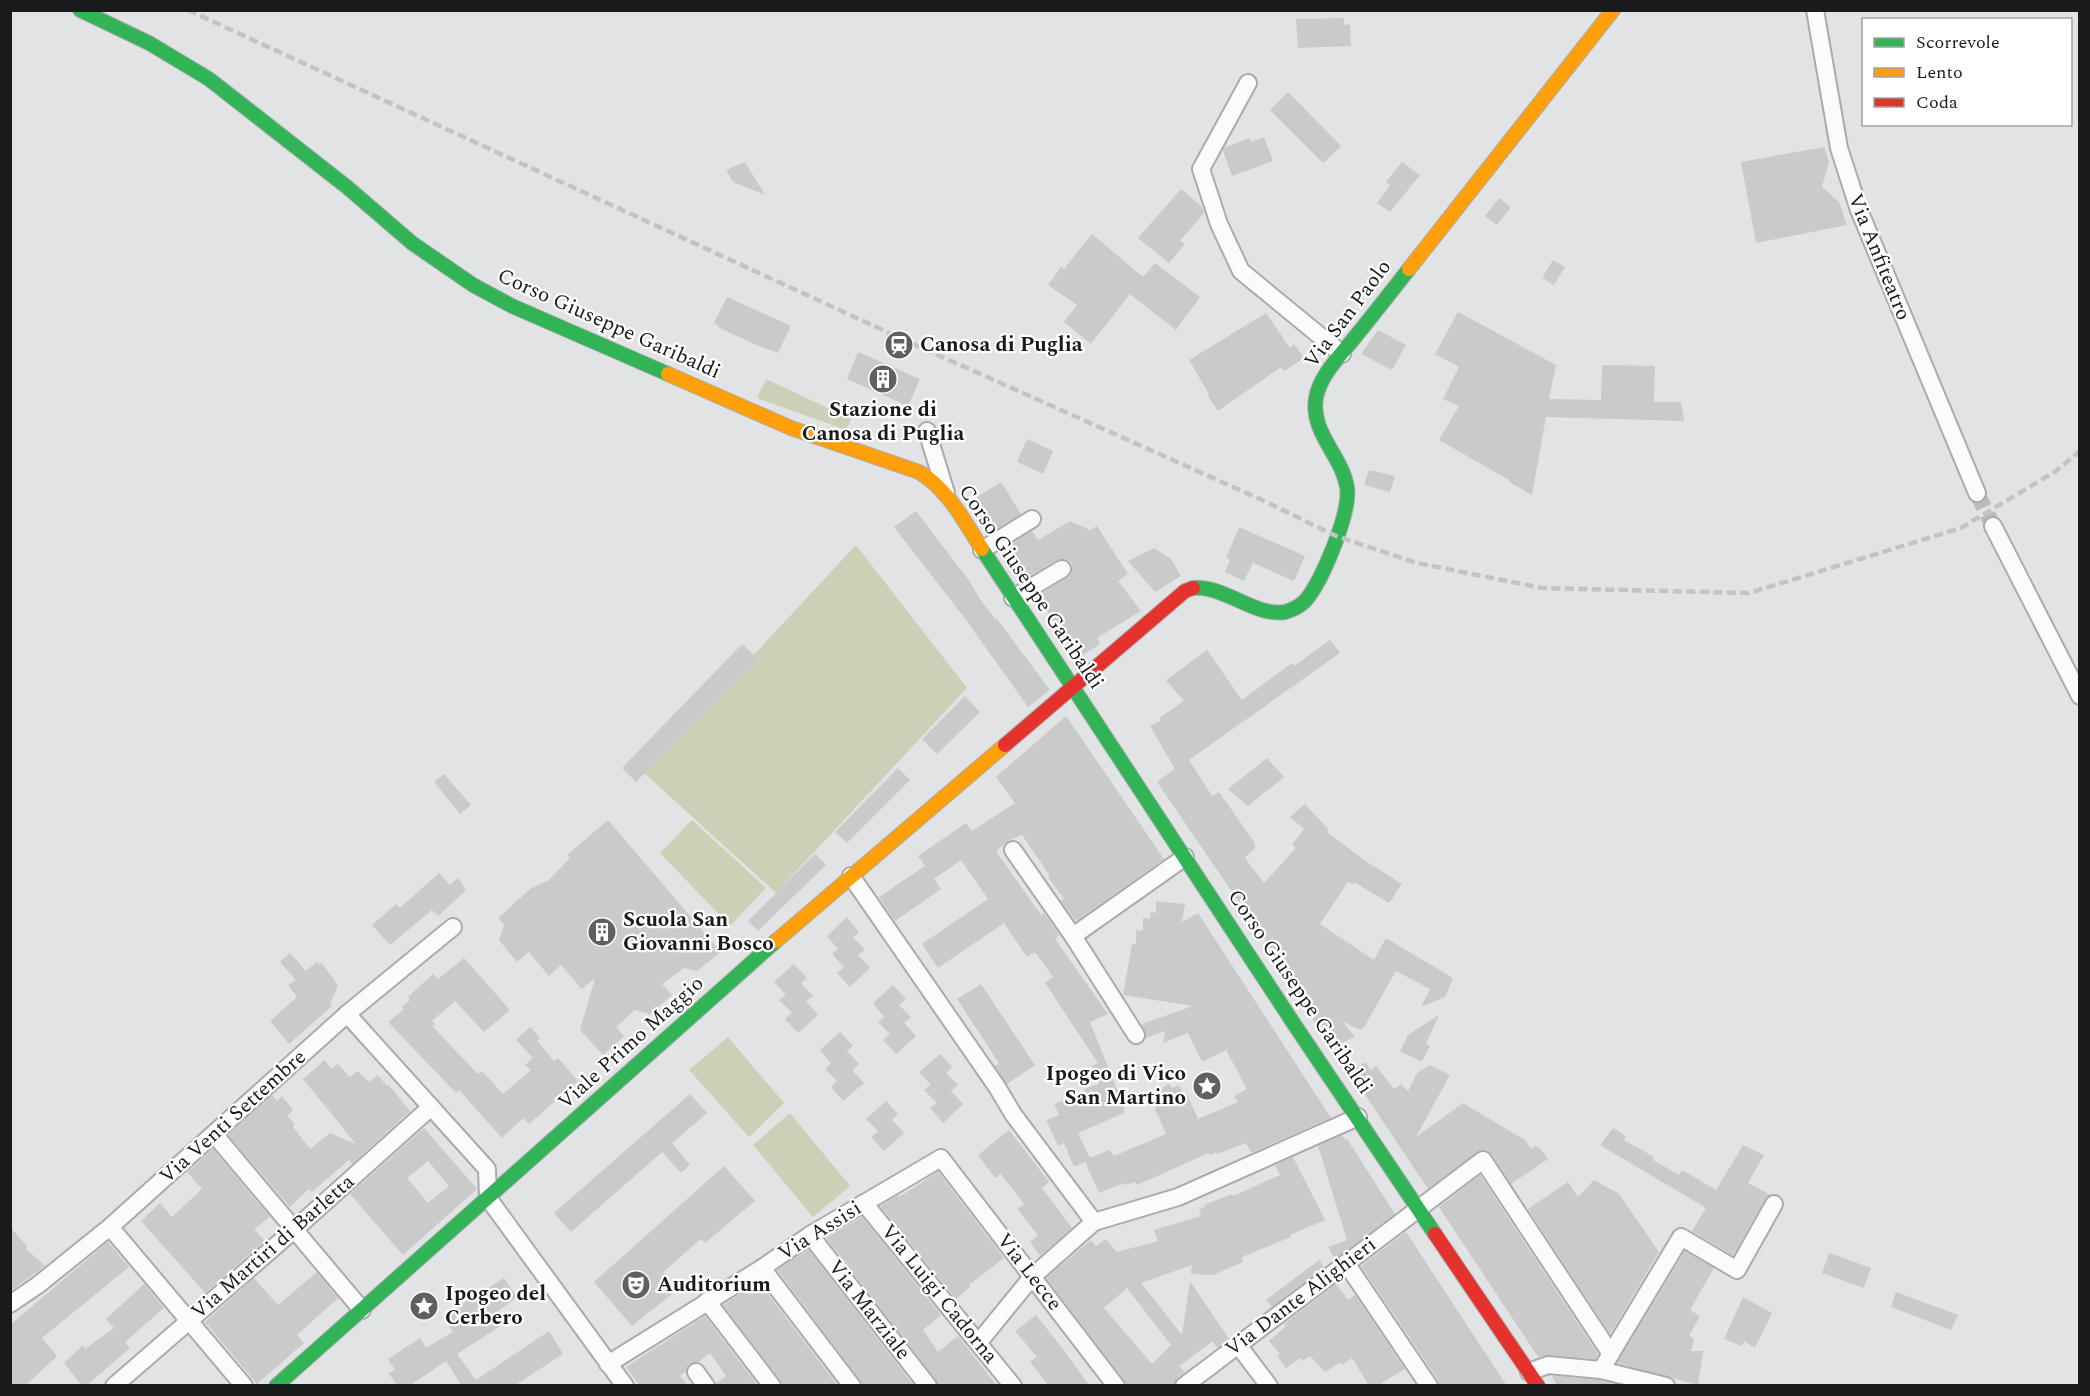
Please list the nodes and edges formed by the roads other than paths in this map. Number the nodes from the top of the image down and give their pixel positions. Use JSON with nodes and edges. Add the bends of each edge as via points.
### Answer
{"nodes":[{"id":1,"x":80,"y":10,"type":"edge"},
{"id":2,"x":1613,"y":10,"type":"edge"},
{"id":3,"x":1815,"y":10,"type":"edge"},
{"id":4,"x":1248,"y":83,"type":"dead end"},
{"id":5,"x":1342,"y":354,"type":"junction"},
{"id":6,"x":927,"y":432,"type":"dead end"},
{"id":7,"x":1977,"y":493,"type":"tunnel mouth"},
{"id":8,"x":949,"y":499,"type":"junction"},
{"id":9,"x":1032,"y":519,"type":"dead end"},
{"id":10,"x":1993,"y":526,"type":"tunnel mouth"},
{"id":11,"x":982,"y":550,"type":"junction"},
{"id":12,"x":1062,"y":568,"type":"dead end"},
{"id":13,"x":1013,"y":598,"type":"junction"},
{"id":14,"x":1073,"y":689,"type":"junction"},
{"id":15,"x":2079,"y":696,"type":"edge"},
{"id":16,"x":1013,"y":849,"type":"dead end"},
{"id":17,"x":1185,"y":857,"type":"junction"},
{"id":18,"x":851,"y":876,"type":"junction"},
{"id":19,"x":453,"y":927,"type":"dead end"},
{"id":20,"x":1073,"y":936,"type":"junction"},
{"id":21,"x":347,"y":1014,"type":"junction"},
{"id":22,"x":1136,"y":1035,"type":"dead end"},
{"id":23,"x":431,"y":1107,"type":"junction"},
{"id":24,"x":1358,"y":1117,"type":"junction"},
{"id":25,"x":214,"y":1134,"type":"junction"},
{"id":26,"x":941,"y":1158,"type":"joint"},
{"id":27,"x":488,"y":1198,"type":"junction"},
{"id":28,"x":864,"y":1203,"type":"junction"},
{"id":29,"x":1774,"y":1204,"type":"dead end"},
{"id":30,"x":1419,"y":1208,"type":"junction"},
{"id":31,"x":1094,"y":1222,"type":"junction"},
{"id":32,"x":110,"y":1227,"type":"junction"},
{"id":33,"x":295,"y":1229,"type":"junction"},
{"id":34,"x":810,"y":1235,"type":"junction"},
{"id":35,"x":1346,"y":1263,"type":"junction"},
{"id":36,"x":762,"y":1268,"type":"junction"},
{"id":37,"x":1032,"y":1277,"type":"junction"},
{"id":38,"x":707,"y":1301,"type":"junction"},
{"id":39,"x":10,"y":1304,"type":"edge"},
{"id":40,"x":362,"y":1310,"type":"junction"},
{"id":41,"x":189,"y":1320,"type":"junction"},
{"id":42,"x":979,"y":1342,"type":"junction"},
{"id":43,"x":1238,"y":1345,"type":"junction"},
{"id":44,"x":1611,"y":1354,"type":"junction"},
{"id":45,"x":608,"y":1364,"type":"junction"},
{"id":46,"x":1601,"y":1370,"type":"junction"},
{"id":47,"x":696,"y":1372,"type":"dead end"},
{"id":48,"x":1533,"y":1379,"type":"edge"},
{"id":49,"x":114,"y":1386,"type":"edge"},
{"id":50,"x":244,"y":1386,"type":"edge"},
{"id":51,"x":276,"y":1386,"type":"edge"},
{"id":52,"x":624,"y":1386,"type":"edge"},
{"id":53,"x":706,"y":1386,"type":"edge"},
{"id":54,"x":772,"y":1386,"type":"edge"},
{"id":55,"x":852,"y":1386,"type":"edge"},
{"id":56,"x":928,"y":1386,"type":"edge"},
{"id":57,"x":1013,"y":1386,"type":"edge"},
{"id":58,"x":1116,"y":1386,"type":"edge"},
{"id":59,"x":1184,"y":1386,"type":"edge"},
{"id":60,"x":1269,"y":1386,"type":"edge"},
{"id":61,"x":1429,"y":1386,"type":"edge"},
{"id":62,"x":1666,"y":1386,"type":"edge"}],
"edges":[{"from":1,"to":8,"type":"street","name":"Corso Giuseppe Garibaldi","via":[[149,43],[209,79],[347,186],[412,243],[473,285],[512,306],[791,428],[919,472],[934,481]]},
{"from":2,"to":5,"type":"street","name":"Via San Paolo"},
{"from":3,"to":7,"type":"street","name":"Via Anfiteatro","via":[[1839,148],[1859,210]]},
{"from":4,"to":5,"type":"street","via":[[1201,169],[1219,224],[1241,272]]},
{"from":5,"to":14,"type":"street","name":"Via San Paolo","via":[[1319,387],[1315,405],[1322,431],[1345,478],[1347,506],[1308,597],[1295,608],[1279,612],[1207,588],[1190,588]]},
{"from":6,"to":8,"type":"street"},
{"from":8,"to":11,"type":"street","name":"Corso Giuseppe Garibaldi"},
{"from":9,"to":11,"type":"street"},
{"from":10,"to":15,"type":"street"},
{"from":11,"to":13,"type":"street","name":"Corso Giuseppe Garibaldi"},
{"from":12,"to":13,"type":"street"},
{"from":13,"to":14,"type":"street","name":"Corso Giuseppe Garibaldi"},
{"from":14,"to":17,"type":"street","name":"Corso Giuseppe Garibaldi"},
{"from":14,"to":18,"type":"street","name":"Viale Primo Maggio"},
{"from":16,"to":20,"type":"street"},
{"from":17,"to":20,"type":"street"},
{"from":17,"to":24,"type":"street","name":"Corso Giuseppe Garibaldi"},
{"from":18,"to":27,"type":"street","name":"Viale Primo Maggio"},
{"from":18,"to":31,"type":"street","via":[[1013,1114]]},
{"from":19,"to":21,"type":"street","name":"Via Venti Settembre"},
{"from":20,"to":22,"type":"street"},
{"from":21,"to":23,"type":"street"},
{"from":21,"to":25,"type":"street","name":"Via Venti Settembre"},
{"from":23,"to":27,"type":"street","via":[[487,1169]]},
{"from":23,"to":33,"type":"street","name":"Via Martiri di Barletta"},
{"from":24,"to":30,"type":"street","name":"Corso Giuseppe Garibaldi"},
{"from":24,"to":31,"type":"street","via":[[1178,1197]]},
{"from":25,"to":32,"type":"street","name":"Via Venti Settembre"},
{"from":25,"to":33,"type":"street"},
{"from":26,"to":28,"type":"street","name":"Via Assisi"},
{"from":26,"to":37,"type":"street","name":"Via Lecce"},
{"from":27,"to":40,"type":"street","name":"Viale Primo Maggio"},
{"from":27,"to":45,"type":"street"},
{"from":28,"to":34,"type":"street","name":"Via Assisi"},
{"from":28,"to":42,"type":"street","name":"Via Luigi Cadorna"},
{"from":29,"to":44,"type":"street","via":[[1737,1270],[1681,1237]]},
{"from":30,"to":35,"type":"street","name":"Via Dante Alighieri"},
{"from":30,"to":44,"type":"street","name":"Via Dante Alighieri","via":[[1483,1160]]},
{"from":30,"to":48,"type":"street","name":"Corso Giuseppe Garibaldi"},
{"from":31,"to":37,"type":"street"},
{"from":32,"to":39,"type":"street","name":"Via Venti Settembre"},
{"from":32,"to":41,"type":"street"},
{"from":33,"to":40,"type":"street"},
{"from":33,"to":41,"type":"street","name":"Via Martiri di Barletta"},
{"from":34,"to":36,"type":"street","name":"Via Assisi"},
{"from":34,"to":56,"type":"street","name":"Via Marziale"},
{"from":35,"to":43,"type":"street","name":"Via Dante Alighieri"},
{"from":35,"to":61,"type":"street"},
{"from":36,"to":38,"type":"street","name":"Via Assisi"},
{"from":36,"to":55,"type":"street"},
{"from":37,"to":42,"type":"street"},
{"from":37,"to":58,"type":"street","name":"Via Lecce"},
{"from":38,"to":45,"type":"street","name":"Via Assisi"},
{"from":38,"to":54,"type":"street"},
{"from":40,"to":51,"type":"street","name":"Viale Primo Maggio"},
{"from":41,"to":49,"type":"street","name":"Via Martiri di Barletta"},
{"from":41,"to":50,"type":"street"},
{"from":42,"to":57,"type":"street","name":"Via Luigi Cadorna"},
{"from":43,"to":59,"type":"street","name":"Via Dante Alighieri"},
{"from":43,"to":60,"type":"street"},
{"from":44,"to":46,"type":"street"},
{"from":45,"to":52,"type":"street"},
{"from":46,"to":48,"type":"street","via":[[1548,1365]]},
{"from":46,"to":62,"type":"street"},
{"from":47,"to":53,"type":"street"}]}
